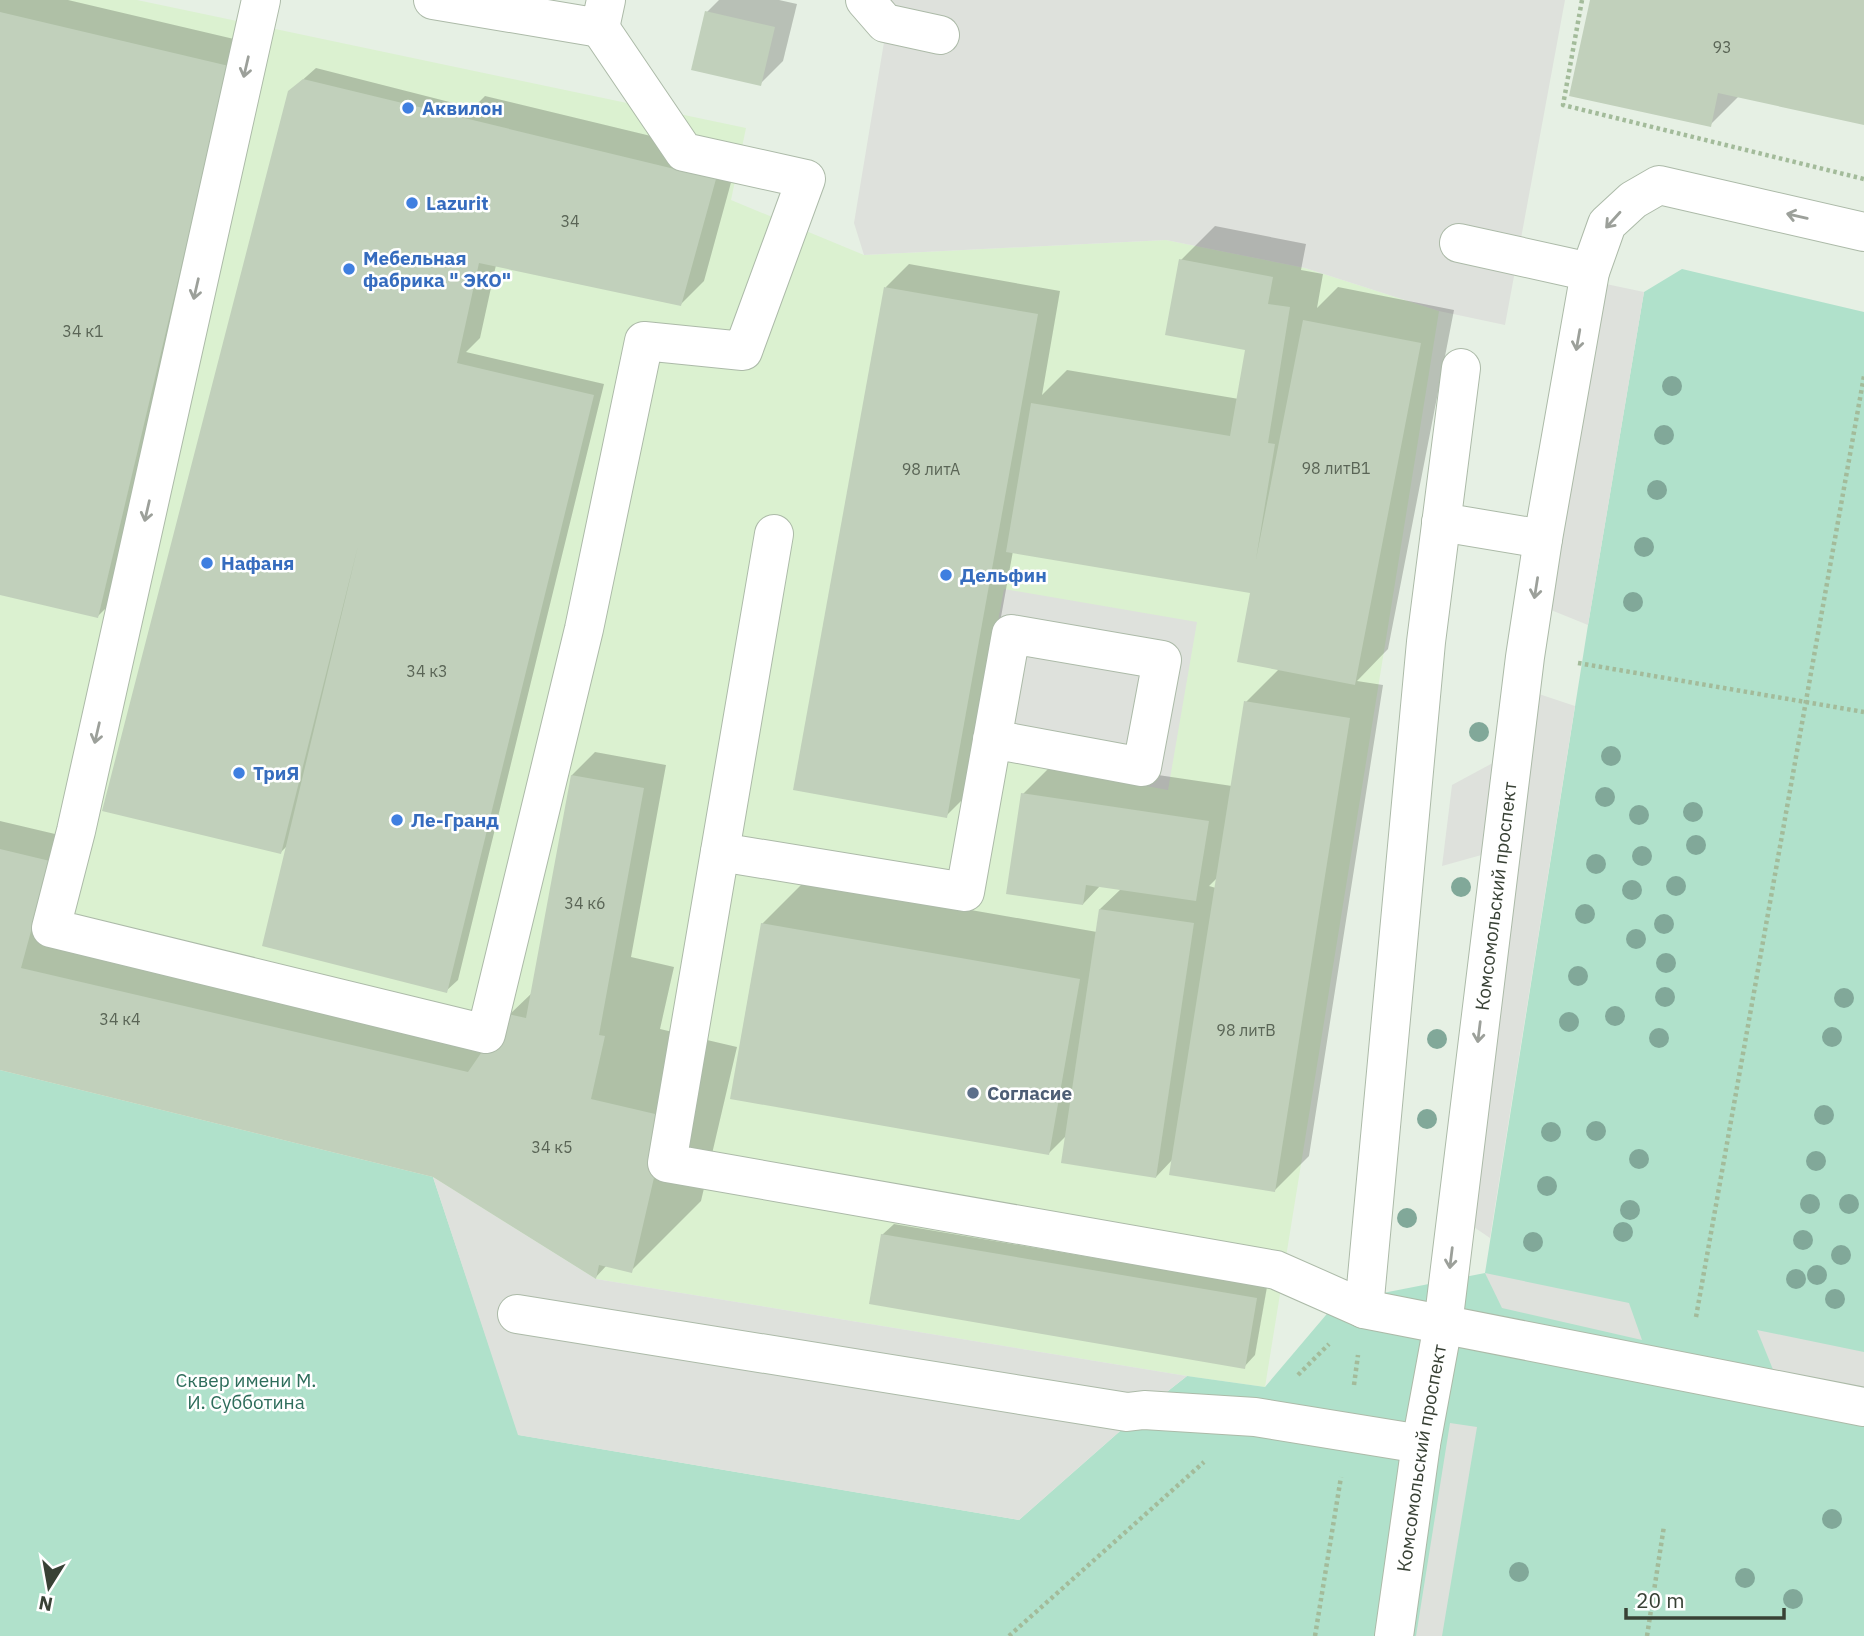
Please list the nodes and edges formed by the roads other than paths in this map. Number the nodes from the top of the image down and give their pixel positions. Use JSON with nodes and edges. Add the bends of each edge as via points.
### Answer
{"nodes":[{"id":1,"x":261,"y":0,"type":"edge"},
{"id":2,"x":433,"y":0,"type":"edge"},
{"id":3,"x":865,"y":0,"type":"edge"},
{"id":4,"x":603,"y":14,"type":"edge"},
{"id":5,"x":940,"y":35,"type":"dead end"},
{"id":6,"x":1864,"y":232,"type":"edge"},
{"id":7,"x":1459,"y":243,"type":"dead end"},
{"id":8,"x":1590,"y":272,"type":"junction"},
{"id":9,"x":1461,"y":368,"type":"dead end"},
{"id":10,"x":1441,"y":522,"type":"junction"},
{"id":11,"x":774,"y":534,"type":"dead end"},
{"id":12,"x":1544,"y":539,"type":"junction"},
{"id":13,"x":992,"y":739,"type":"junction"},
{"id":14,"x":720,"y":852,"type":"junction"},
{"id":15,"x":1364,"y":1309,"type":"junction"},
{"id":16,"x":517,"y":1314,"type":"dead end"},
{"id":17,"x":1443,"y":1325,"type":"junction"},
{"id":18,"x":1864,"y":1407,"type":"edge"},
{"id":19,"x":1421,"y":1444,"type":"junction"},
{"id":20,"x":1394,"y":1636,"type":"edge"}],
"edges":[{"from":1,"to":4,"type":"lane","one_way":true,"via":[[51,928],[486,1034],[584,629],[644,341],[743,351],[806,179],[684,152]]},
{"from":2,"to":4,"type":"lane"},
{"from":3,"to":5,"type":"lane","via":[[886,23]]},
{"from":6,"to":8,"type":"lane","name":"Комсомольский проспект","one_way":true,"via":[[1658,184],[1607,224]]},
{"from":7,"to":8,"type":"lane"},
{"from":8,"to":12,"type":"lane","name":"Комсомольский проспект","one_way":true},
{"from":9,"to":10,"type":"lane"},
{"from":10,"to":12,"type":"lane"},
{"from":10,"to":15,"type":"lane"},
{"from":11,"to":14,"type":"lane"},
{"from":12,"to":17,"type":"lane","name":"Комсомольский проспект","one_way":true,"via":[[1525,657]]},
{"from":13,"to":13,"type":"lane","via":[[1011,634],[1162,660],[1142,767]]},
{"from":13,"to":14,"type":"lane","via":[[965,892]]},
{"from":14,"to":15,"type":"lane","via":[[667,1163],[1276,1270]]},
{"from":15,"to":17,"type":"lane"},
{"from":16,"to":19,"type":"lane","via":[[1127,1412],[1255,1417]]},
{"from":17,"to":18,"type":"lane"},
{"from":17,"to":19,"type":"lane","name":"Комсомольский проспект"},
{"from":19,"to":20,"type":"lane","name":"Комсомольский проспект"}]}
